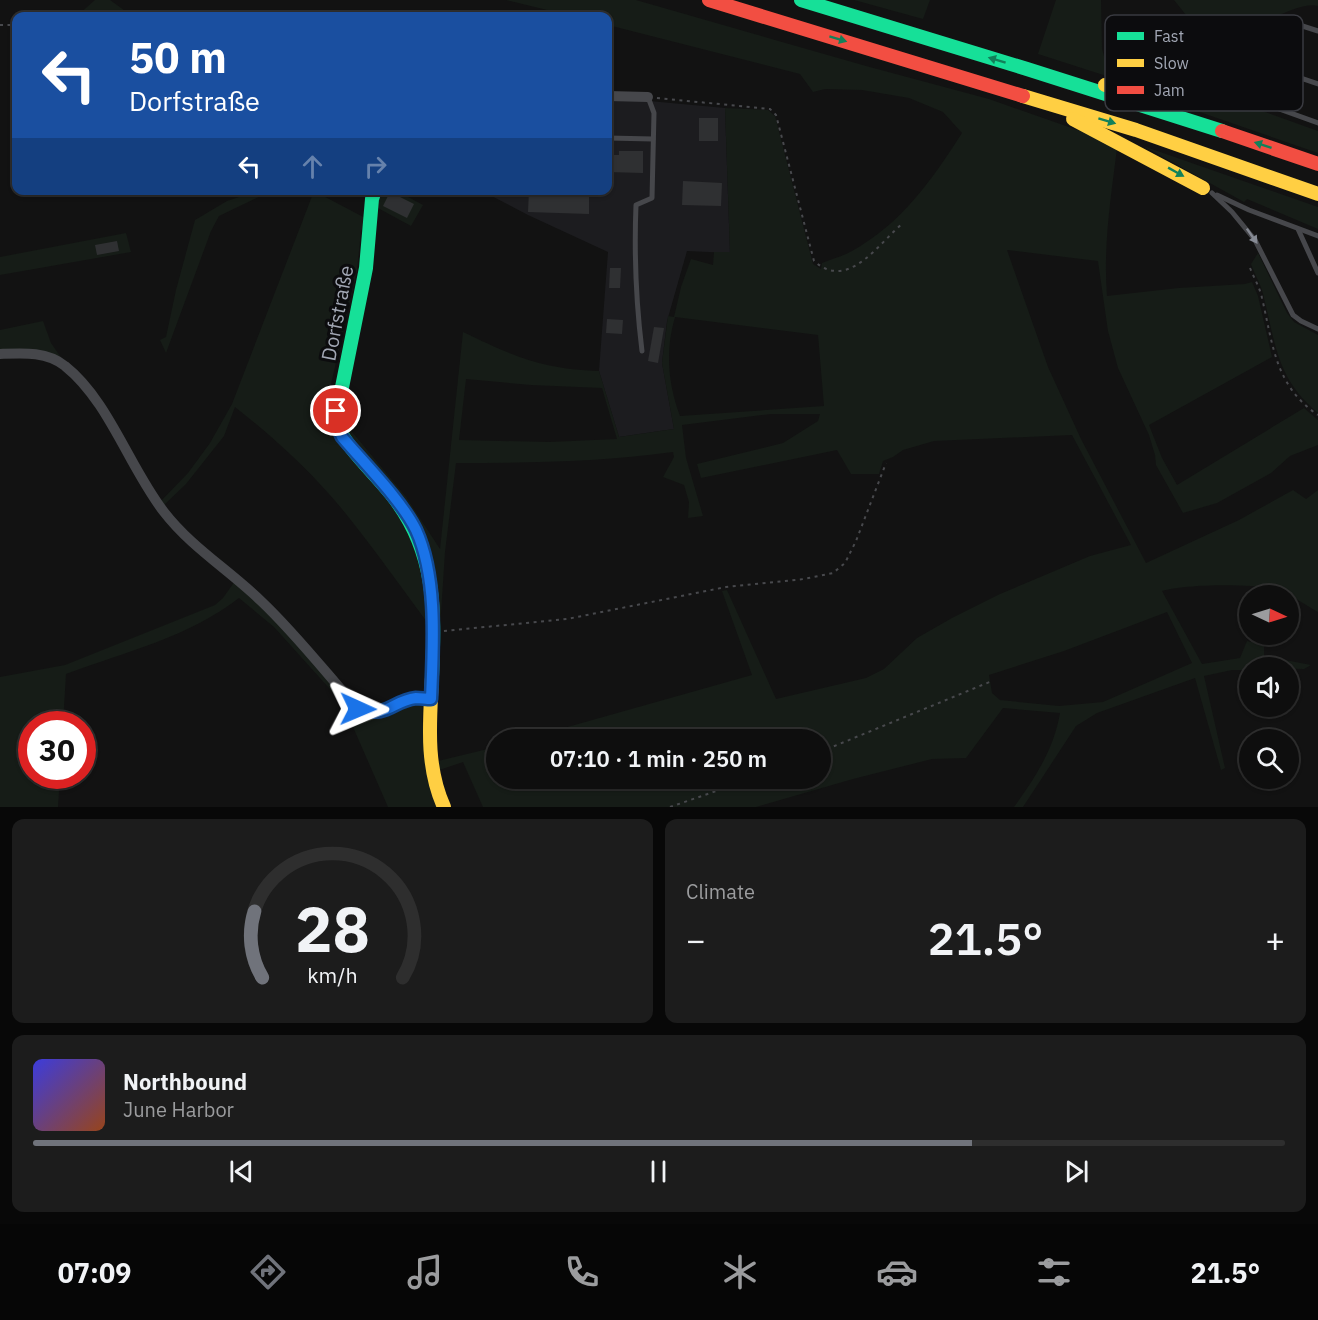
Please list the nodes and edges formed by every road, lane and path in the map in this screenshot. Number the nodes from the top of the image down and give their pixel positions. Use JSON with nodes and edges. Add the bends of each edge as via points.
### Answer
{"nodes":[{"id":1,"x":709,"y":0,"type":"edge"},
{"id":2,"x":801,"y":0,"type":"edge"},
{"id":3,"x":1303,"y":26,"type":"edge"},
{"id":4,"x":1318,"y":31,"type":"edge"},
{"id":5,"x":1027,"y":69,"type":"junction"},
{"id":6,"x":1303,"y":79,"type":"edge"},
{"id":7,"x":1105,"y":83,"type":"edge"},
{"id":8,"x":1318,"y":84,"type":"edge"},
{"id":9,"x":1105,"y":94,"type":"edge"},
{"id":10,"x":612,"y":96,"type":"edge"},
{"id":11,"x":648,"y":97,"type":"junction"},
{"id":12,"x":1031,"y":97,"type":"junction"},
{"id":13,"x":1158,"y":111,"type":"edge"},
{"id":14,"x":1285,"y":111,"type":"edge"},
{"id":15,"x":1318,"y":123,"type":"edge"},
{"id":16,"x":612,"y":138,"type":"edge"},
{"id":17,"x":653,"y":139,"type":"junction"},
{"id":18,"x":1318,"y":164,"type":"edge"},
{"id":19,"x":1207,"y":190,"type":"junction"},
{"id":20,"x":1318,"y":194,"type":"edge"},
{"id":21,"x":373,"y":195,"type":"edge"},
{"id":22,"x":903,"y":223,"type":"dead end"},
{"id":23,"x":1298,"y":229,"type":"junction"},
{"id":24,"x":1318,"y":236,"type":"edge"},
{"id":25,"x":1250,"y":268,"type":"dead end"},
{"id":26,"x":1318,"y":273,"type":"edge"},
{"id":27,"x":1318,"y":328,"type":"edge"},
{"id":28,"x":642,"y":351,"type":"dead end"},
{"id":29,"x":0,"y":354,"type":"edge"},
{"id":30,"x":1318,"y":416,"type":"edge"},
{"id":31,"x":886,"y":463,"type":"dead end"},
{"id":32,"x":443,"y":631,"type":"dead end"},
{"id":33,"x":992,"y":681,"type":"dead end"},
{"id":34,"x":431,"y":699,"type":"junction"},
{"id":35,"x":831,"y":747,"type":"edge"},
{"id":36,"x":722,"y":789,"type":"edge"},
{"id":37,"x":444,"y":807,"type":"edge"},
{"id":38,"x":670,"y":807,"type":"edge"}],
"edges":[{"from":1,"to":12,"type":"main road","one_way":true},
{"from":5,"to":2,"type":"main road","one_way":true},
{"from":3,"to":4,"type":"lane"},
{"from":5,"to":7,"type":"main road"},
{"from":9,"to":5,"type":"main road","one_way":true},
{"from":6,"to":8,"type":"lane"},
{"from":10,"to":11,"type":"street"},
{"from":11,"to":17,"type":"lane","via":[[654,113]]},
{"from":11,"to":22,"type":"path","via":[[771,109],[776,115],[814,261],[823,269],[857,266]]},
{"from":12,"to":19,"type":"main road","one_way":true},
{"from":12,"to":20,"type":"main road","one_way":true},
{"from":18,"to":13,"type":"main road","one_way":true},
{"from":14,"to":15,"type":"lane"},
{"from":16,"to":17,"type":"lane"},
{"from":17,"to":28,"type":"lane","via":[[652,198],[636,205],[634,249]]},
{"from":19,"to":23,"type":"lane"},
{"from":19,"to":27,"type":"lane","one_way":true,"via":[[1255,240],[1293,315]]},
{"from":21,"to":34,"type":"main road","name":"Dorfstraße","via":[[365,277],[335,422],[342,437],[416,530],[432,608]]},
{"from":23,"to":24,"type":"lane"},
{"from":23,"to":26,"type":"lane"},
{"from":25,"to":30,"type":"path","via":[[1262,296],[1278,368],[1294,394]]},
{"from":29,"to":34,"type":"street","via":[[51,357],[78,377],[98,401],[136,471],[165,513],[184,535],[261,600],[358,709],[372,713],[414,698]]},
{"from":31,"to":32,"type":"path","via":[[856,541],[844,563],[833,573],[726,587],[536,624]]},
{"from":33,"to":35,"type":"path"},
{"from":34,"to":37,"type":"main road","name":"Dorfstraße","via":[[432,767]]},
{"from":36,"to":38,"type":"path"}]}
